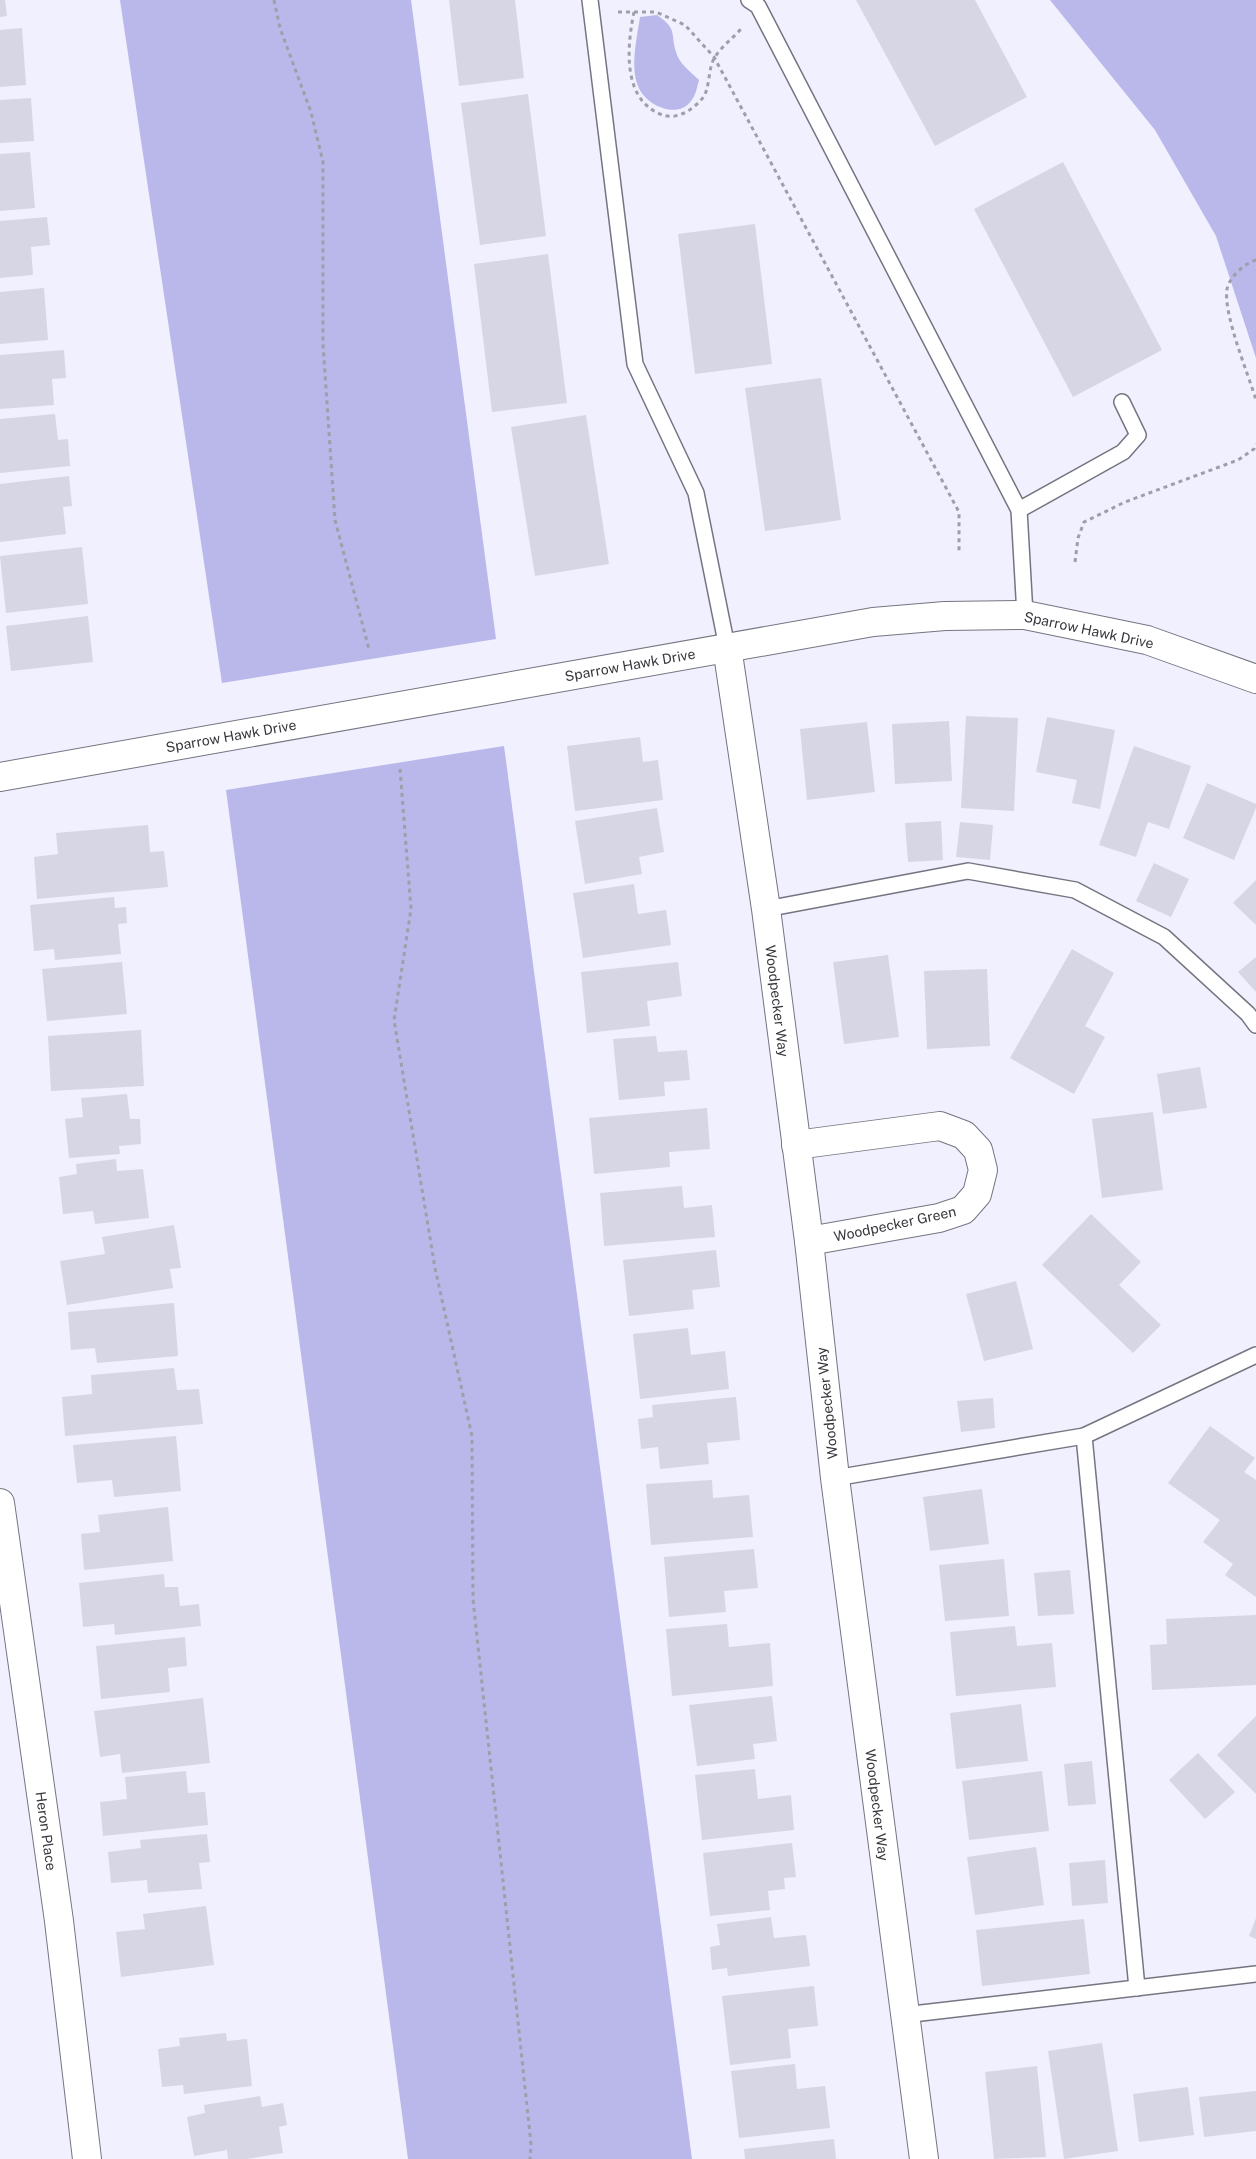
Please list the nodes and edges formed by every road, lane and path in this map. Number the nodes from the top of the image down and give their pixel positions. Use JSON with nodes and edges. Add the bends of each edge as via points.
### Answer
{"nodes":[{"id":1,"x":274,"y":0,"type":"edge"},
{"id":2,"x":754,"y":3,"type":"edge"},
{"id":3,"x":591,"y":6,"type":"edge"},
{"id":4,"x":634,"y":12,"type":"junction"},
{"id":5,"x":714,"y":58,"type":"junction"},
{"id":6,"x":1256,"y":260,"type":"edge"},
{"id":7,"x":1256,"y":400,"type":"edge"},
{"id":8,"x":1122,"y":402,"type":"dead end"},
{"id":9,"x":1256,"y":444,"type":"edge"},
{"id":10,"x":1019,"y":510,"type":"junction"},
{"id":11,"x":959,"y":551,"type":"dead end"},
{"id":12,"x":1075,"y":562,"type":"dead end"},
{"id":13,"x":1025,"y":614,"type":"junction"},
{"id":14,"x":727,"y":647,"type":"junction"},
{"id":15,"x":370,"y":650,"type":"dead end"},
{"id":16,"x":1256,"y":679,"type":"edge"},
{"id":17,"x":400,"y":768,"type":"dead end"},
{"id":18,"x":0,"y":777,"type":"edge"},
{"id":19,"x":766,"y":909,"type":"junction"},
{"id":20,"x":1256,"y":1025,"type":"edge"},
{"id":21,"x":796,"y":1144,"type":"junction"},
{"id":22,"x":809,"y":1241,"type":"junction"},
{"id":23,"x":1256,"y":1355,"type":"edge"},
{"id":24,"x":1084,"y":1436,"type":"junction"},
{"id":25,"x":835,"y":1478,"type":"junction"},
{"id":26,"x":0,"y":1503,"type":"edge"},
{"id":27,"x":1256,"y":1974,"type":"edge"},
{"id":28,"x":1137,"y":1988,"type":"junction"},
{"id":29,"x":904,"y":2015,"type":"junction"},
{"id":30,"x":88,"y":2159,"type":"edge"},
{"id":31,"x":530,"y":2159,"type":"edge"},
{"id":32,"x":924,"y":2159,"type":"edge"}],
"edges":[{"from":1,"to":15,"type":"path","via":[[280,28],[311,112],[323,162],[323,344],[335,520]]},
{"from":2,"to":5,"type":"path","via":[[741,29]]},
{"from":2,"to":10,"type":"lane"},
{"from":3,"to":4,"type":"path"},
{"from":3,"to":14,"type":"lane","via":[[636,364],[696,492]]},
{"from":4,"to":5,"type":"path","via":[[656,12],[685,25]]},
{"from":4,"to":5,"type":"path","via":[[628,40],[630,67],[636,92],[651,110],[667,117],[687,112],[703,98]]},
{"from":5,"to":11,"type":"path","via":[[959,512]]},
{"from":6,"to":7,"type":"path","via":[[1233,276],[1227,289],[1229,318]]},
{"from":8,"to":10,"type":"lane","via":[[1138,435],[1123,452]]},
{"from":9,"to":12,"type":"path","via":[[1238,460],[1125,502],[1084,522]]},
{"from":10,"to":13,"type":"lane"},
{"from":13,"to":14,"type":"street","name":"Sparrow Hawk Drive","via":[[873,622]]},
{"from":13,"to":16,"type":"street","name":"Sparrow Hawk Drive","via":[[1147,640]]},
{"from":14,"to":18,"type":"street","name":"Sparrow Hawk Drive"},
{"from":14,"to":19,"type":"street","name":"Woodpecker Way"},
{"from":17,"to":31,"type":"path","via":[[411,909],[394,1020],[435,1268],[472,1436],[474,1598]]},
{"from":19,"to":20,"type":"lane","via":[[968,871],[1075,890],[1164,937]]},
{"from":19,"to":21,"type":"street","name":"Woodpecker Way"},
{"from":21,"to":22,"type":"street","name":"Woodpecker Way"},
{"from":21,"to":22,"type":"street","name":"Woodpecker Green","via":[[940,1126],[964,1135],[978,1150],[983,1170],[977,1194],[963,1210],[939,1218]]},
{"from":22,"to":25,"type":"street","name":"Woodpecker Way"},
{"from":23,"to":24,"type":"lane"},
{"from":24,"to":25,"type":"lane"},
{"from":24,"to":28,"type":"lane"},
{"from":25,"to":29,"type":"street","name":"Woodpecker Way"},
{"from":26,"to":30,"type":"street","name":"Heron Place","via":[[59,1921]]},
{"from":27,"to":28,"type":"lane"},
{"from":28,"to":29,"type":"lane"},
{"from":29,"to":32,"type":"street","name":"Woodpecker Way"}]}
